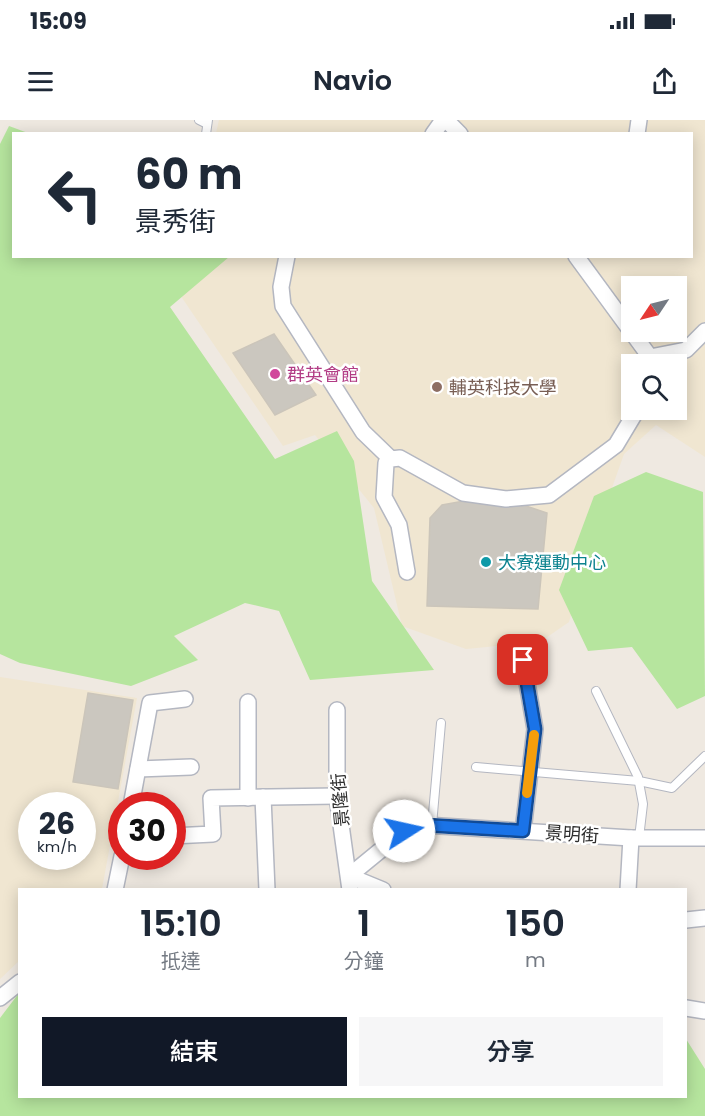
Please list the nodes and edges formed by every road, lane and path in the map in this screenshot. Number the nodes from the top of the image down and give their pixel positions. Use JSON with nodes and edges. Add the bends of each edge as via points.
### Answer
{"nodes":[{"id":1,"x":199,"y":120,"type":"edge"},
{"id":2,"x":445,"y":120,"type":"edge"},
{"id":3,"x":207,"y":122,"type":"edge"},
{"id":4,"x":435,"y":132,"type":"edge"},
{"id":5,"x":458,"y":132,"type":"edge"},
{"id":6,"x":286,"y":258,"type":"edge"},
{"id":7,"x":584,"y":260,"type":"edge"},
{"id":8,"x":705,"y":331,"type":"edge"},
{"id":9,"x":644,"y":354,"type":"edge"},
{"id":10,"x":673,"y":354,"type":"edge"},
{"id":11,"x":631,"y":420,"type":"edge"},
{"id":12,"x":391,"y":459,"type":"junction"},
{"id":13,"x":406,"y":572,"type":"dead end"},
{"id":14,"x":523,"y":660,"type":"dead end"},
{"id":15,"x":596,"y":691,"type":"dead end"},
{"id":16,"x":184,"y":699,"type":"dead end"},
{"id":17,"x":248,"y":702,"type":"dead end"},
{"id":18,"x":337,"y":710,"type":"dead end"},
{"id":19,"x":441,"y":723,"type":"dead end"},
{"id":20,"x":705,"y":756,"type":"edge"},
{"id":21,"x":191,"y":767,"type":"dead end"},
{"id":22,"x":476,"y":767,"type":"dead end"},
{"id":23,"x":138,"y":769,"type":"junction"},
{"id":24,"x":530,"y":772,"type":"junction"},
{"id":25,"x":639,"y":781,"type":"junction"},
{"id":26,"x":134,"y":792,"type":"edge"},
{"id":27,"x":337,"y":796,"type":"junction"},
{"id":28,"x":256,"y":797,"type":"junction"},
{"id":29,"x":432,"y":825,"type":"junction"},
{"id":30,"x":523,"y":831,"type":"junction"},
{"id":31,"x":186,"y":835,"type":"edge"},
{"id":32,"x":635,"y":838,"type":"junction"},
{"id":33,"x":705,"y":838,"type":"edge"},
{"id":34,"x":119,"y":870,"type":"edge"},
{"id":35,"x":350,"y":883,"type":"edge"},
{"id":36,"x":115,"y":888,"type":"edge"},
{"id":37,"x":267,"y":888,"type":"edge"},
{"id":38,"x":374,"y":888,"type":"edge"},
{"id":39,"x":628,"y":888,"type":"edge"},
{"id":40,"x":705,"y":918,"type":"edge"},
{"id":41,"x":687,"y":920,"type":"edge"},
{"id":42,"x":18,"y":984,"type":"edge"},
{"id":43,"x":0,"y":998,"type":"edge"},
{"id":44,"x":687,"y":1008,"type":"edge"},
{"id":45,"x":705,"y":1011,"type":"edge"}],
"edges":[{"from":1,"to":3,"type":"lane"},
{"from":2,"to":4,"type":"street"},
{"from":2,"to":5,"type":"street"},
{"from":6,"to":12,"type":"street","via":[[281,287],[283,306],[363,432]]},
{"from":7,"to":9,"type":"street"},
{"from":8,"to":10,"type":"street","via":[[686,350]]},
{"from":11,"to":12,"type":"street","via":[[616,445],[549,495],[506,499],[463,493],[400,458]]},
{"from":12,"to":13,"type":"street","via":[[386,463],[384,497],[399,525]]},
{"from":14,"to":24,"type":"street","via":[[535,717]]},
{"from":15,"to":25,"type":"lane"},
{"from":16,"to":23,"type":"street","via":[[150,703]]},
{"from":17,"to":28,"type":"street"},
{"from":18,"to":27,"type":"street","name":"景隆街"},
{"from":19,"to":29,"type":"lane"},
{"from":20,"to":25,"type":"lane","via":[[672,788]]},
{"from":21,"to":23,"type":"street"},
{"from":22,"to":24,"type":"lane"},
{"from":23,"to":26,"type":"street"},
{"from":24,"to":25,"type":"lane"},
{"from":24,"to":30,"type":"street"},
{"from":25,"to":32,"type":"lane","via":[[643,804]]},
{"from":27,"to":28,"type":"street"},
{"from":27,"to":35,"type":"street","name":"景隆街"},
{"from":28,"to":31,"type":"street","via":[[211,798],[213,834]]},
{"from":28,"to":37,"type":"street"},
{"from":29,"to":30,"type":"street","name":"景明街"},
{"from":29,"to":35,"type":"street","name":"景明街","via":[[412,826],[404,831]]},
{"from":30,"to":32,"type":"street","name":"景明街"},
{"from":32,"to":33,"type":"street","name":"景明街"},
{"from":32,"to":39,"type":"street"},
{"from":34,"to":36,"type":"street"},
{"from":35,"to":38,"type":"street"},
{"from":40,"to":41,"type":"street"},
{"from":42,"to":43,"type":"street"},
{"from":44,"to":45,"type":"street"}]}
